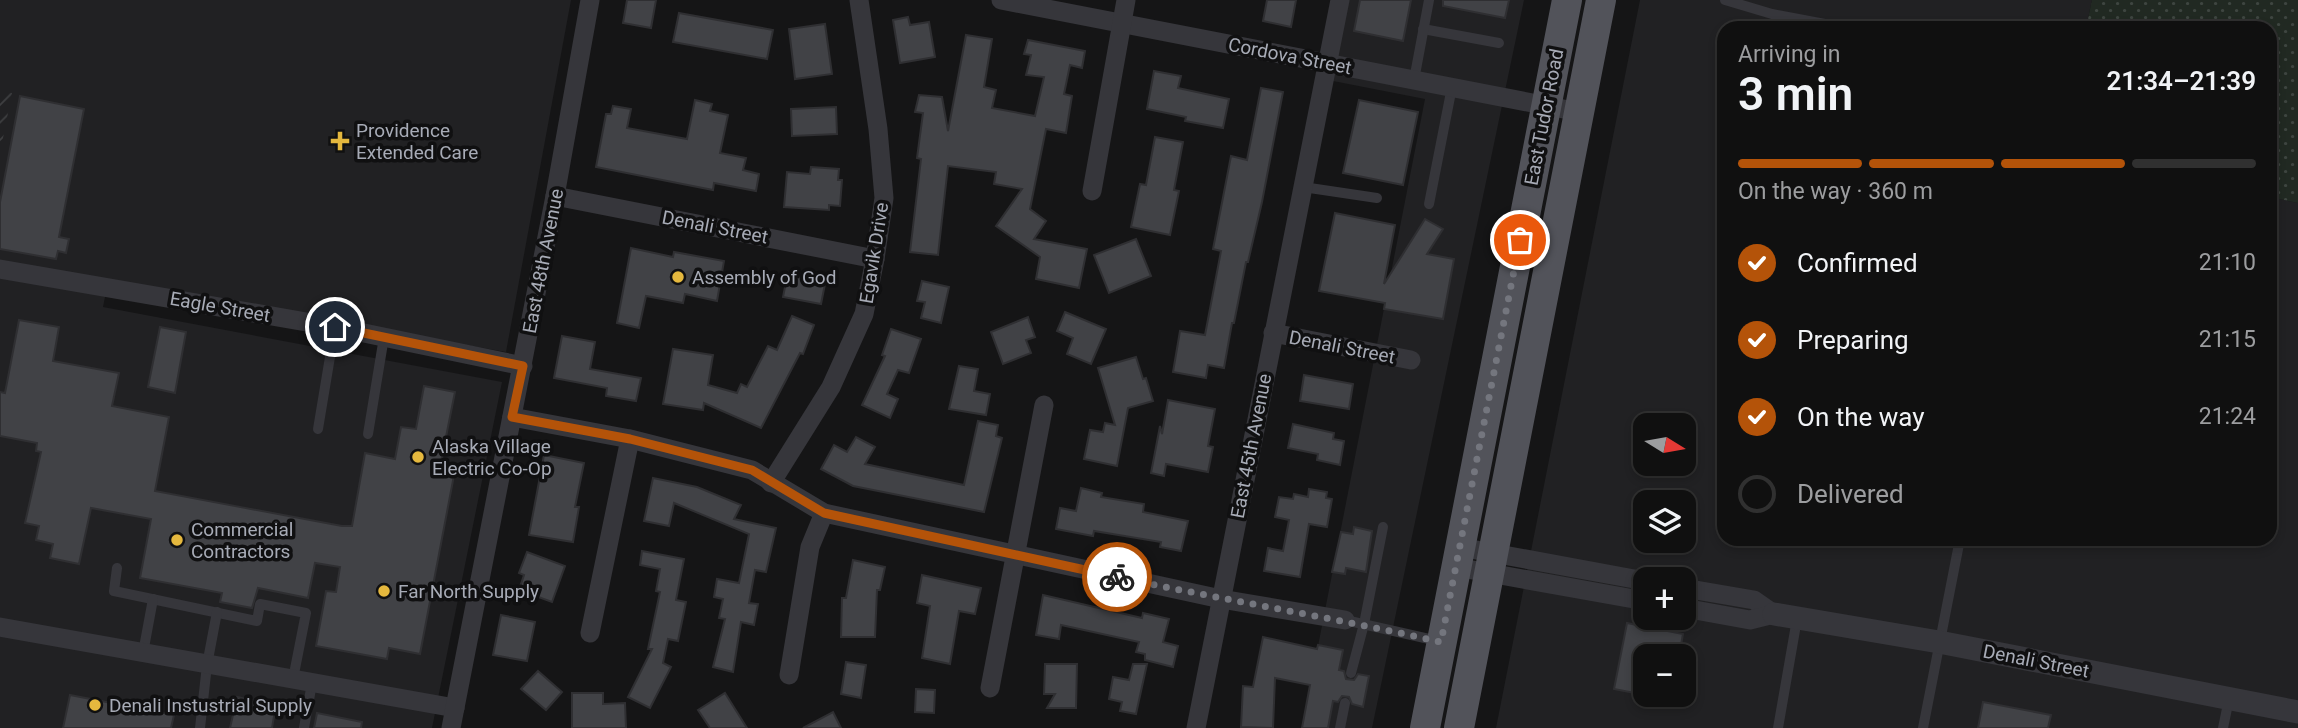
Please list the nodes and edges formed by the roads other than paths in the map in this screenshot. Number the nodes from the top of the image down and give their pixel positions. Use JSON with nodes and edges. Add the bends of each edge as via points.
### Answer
{"nodes":[{"id":1,"x":590,"y":0,"type":"edge"},
{"id":2,"x":859,"y":0,"type":"edge"},
{"id":3,"x":1001,"y":0,"type":"edge"},
{"id":4,"x":1126,"y":0,"type":"edge"},
{"id":5,"x":1340,"y":0,"type":"edge"},
{"id":6,"x":1429,"y":0,"type":"edge"},
{"id":7,"x":1567,"y":0,"type":"edge"},
{"id":8,"x":1601,"y":0,"type":"edge"},
{"id":9,"x":1725,"y":0,"type":"edge"},
{"id":10,"x":1809,"y":21,"type":"edge"},
{"id":11,"x":1121,"y":22,"type":"junction"},
{"id":12,"x":1423,"y":29,"type":"junction"},
{"id":13,"x":1499,"y":43,"type":"dead end"},
{"id":14,"x":1328,"y":63,"type":"junction"},
{"id":15,"x":1413,"y":80,"type":"junction"},
{"id":16,"x":1452,"y":88,"type":"junction"},
{"id":17,"x":1546,"y":106,"type":"junction"},
{"id":18,"x":1579,"y":112,"type":"junction"},
{"id":19,"x":1303,"y":187,"type":"junction"},
{"id":20,"x":1092,"y":191,"type":"dead end"},
{"id":21,"x":555,"y":195,"type":"junction"},
{"id":22,"x":1377,"y":198,"type":"dead end"},
{"id":23,"x":1429,"y":204,"type":"dead end"},
{"id":24,"x":875,"y":259,"type":"junction"},
{"id":25,"x":0,"y":269,"type":"edge"},
{"id":26,"x":335,"y":327,"type":"junction"},
{"id":27,"x":1273,"y":333,"type":"junction"},
{"id":28,"x":384,"y":337,"type":"junction"},
{"id":29,"x":1411,"y":360,"type":"dead end"},
{"id":30,"x":523,"y":366,"type":"junction"},
{"id":31,"x":1044,"y":405,"type":"dead end"},
{"id":32,"x":512,"y":417,"type":"junction"},
{"id":33,"x":318,"y":429,"type":"dead end"},
{"id":34,"x":368,"y":434,"type":"dead end"},
{"id":35,"x":630,"y":439,"type":"junction"},
{"id":36,"x":771,"y":483,"type":"junction"},
{"id":37,"x":824,"y":513,"type":"junction"},
{"id":38,"x":1383,"y":527,"type":"dead end"},
{"id":39,"x":1959,"y":546,"type":"edge"},
{"id":40,"x":1016,"y":555,"type":"junction"},
{"id":41,"x":1458,"y":557,"type":"junction"},
{"id":42,"x":1492,"y":563,"type":"junction"},
{"id":43,"x":117,"y":568,"type":"dead end"},
{"id":44,"x":1633,"y":580,"type":"edge"},
{"id":45,"x":1696,"y":590,"type":"edge"},
{"id":46,"x":1633,"y":598,"type":"edge"},
{"id":47,"x":153,"y":599,"type":"junction"},
{"id":48,"x":1221,"y":599,"type":"junction"},
{"id":49,"x":1696,"y":610,"type":"edge"},
{"id":50,"x":217,"y":612,"type":"junction"},
{"id":51,"x":1774,"y":614,"type":"junction"},
{"id":52,"x":1797,"y":619,"type":"junction"},
{"id":53,"x":1354,"y":622,"type":"junction"},
{"id":54,"x":0,"y":626,"type":"edge"},
{"id":55,"x":590,"y":633,"type":"dead end"},
{"id":56,"x":1441,"y":642,"type":"junction"},
{"id":57,"x":1939,"y":642,"type":"junction"},
{"id":58,"x":143,"y":653,"type":"junction"},
{"id":59,"x":207,"y":665,"type":"junction"},
{"id":60,"x":1351,"y":673,"type":"dead end"},
{"id":61,"x":789,"y":675,"type":"dead end"},
{"id":62,"x":302,"y":681,"type":"junction"},
{"id":63,"x":990,"y":688,"type":"dead end"},
{"id":64,"x":2229,"y":699,"type":"junction"},
{"id":65,"x":1345,"y":703,"type":"dead end"},
{"id":66,"x":455,"y":708,"type":"junction"},
{"id":67,"x":2298,"y":712,"type":"edge"},
{"id":68,"x":200,"y":728,"type":"edge"},
{"id":69,"x":304,"y":728,"type":"edge"},
{"id":70,"x":451,"y":728,"type":"edge"},
{"id":71,"x":1196,"y":728,"type":"edge"},
{"id":72,"x":1340,"y":728,"type":"edge"},
{"id":73,"x":1425,"y":728,"type":"edge"},
{"id":74,"x":1459,"y":728,"type":"edge"},
{"id":75,"x":1778,"y":728,"type":"edge"},
{"id":76,"x":1923,"y":728,"type":"edge"},
{"id":77,"x":2223,"y":728,"type":"edge"}],
"edges":[{"from":1,"to":21,"type":"street","name":"East 48th Avenue"},
{"from":2,"to":24,"type":"street","name":"Egavik Drive","via":[[884,198]]},
{"from":3,"to":11,"type":"street","name":"Cordova Street"},
{"from":4,"to":11,"type":"street"},
{"from":5,"to":14,"type":"street","name":"East 45th Avenue"},
{"from":6,"to":12,"type":"lane"},
{"from":7,"to":17,"type":"main road","name":"East Tudor Road"},
{"from":8,"to":18,"type":"main road","name":"East Tudor Road"},
{"from":9,"to":10,"type":"lane"},
{"from":11,"to":14,"type":"street","name":"Cordova Street"},
{"from":11,"to":20,"type":"street"},
{"from":12,"to":13,"type":"lane"},
{"from":12,"to":15,"type":"lane"},
{"from":14,"to":15,"type":"street","name":"Cordova Street"},
{"from":14,"to":19,"type":"street","name":"East 45th Avenue"},
{"from":15,"to":16,"type":"street","name":"Cordova Street"},
{"from":16,"to":17,"type":"street","name":"Cordova Street"},
{"from":16,"to":23,"type":"lane"},
{"from":17,"to":18,"type":"street","name":"Cordova Street"},
{"from":17,"to":41,"type":"main road","name":"East Tudor Road"},
{"from":18,"to":42,"type":"main road","name":"East Tudor Road"},
{"from":19,"to":22,"type":"lane"},
{"from":19,"to":27,"type":"street","name":"East 45th Avenue"},
{"from":21,"to":24,"type":"street","name":"Denali Street"},
{"from":21,"to":30,"type":"street","name":"East 48th Avenue"},
{"from":24,"to":36,"type":"street","name":"Egavik Drive","via":[[863,314],[831,387]]},
{"from":25,"to":26,"type":"street","name":"Eagle Street"},
{"from":26,"to":28,"type":"street","name":"Eagle Street"},
{"from":26,"to":33,"type":"lane"},
{"from":27,"to":29,"type":"street","name":"Denali Street"},
{"from":27,"to":48,"type":"street","name":"East 45th Avenue"},
{"from":28,"to":30,"type":"street","name":"Eagle Street"},
{"from":28,"to":34,"type":"lane"},
{"from":30,"to":32,"type":"street","name":"East 48th Avenue"},
{"from":31,"to":40,"type":"street"},
{"from":32,"to":35,"type":"street"},
{"from":32,"to":66,"type":"street","name":"East 48th Avenue"},
{"from":35,"to":36,"type":"street","via":[[752,470]]},
{"from":35,"to":55,"type":"street"},
{"from":36,"to":37,"type":"street"},
{"from":37,"to":40,"type":"street"},
{"from":37,"to":61,"type":"street","via":[[810,547]]},
{"from":38,"to":53,"type":"lane"},
{"from":39,"to":57,"type":"lane"},
{"from":40,"to":48,"type":"street"},
{"from":40,"to":63,"type":"street"},
{"from":41,"to":42,"type":"street"},
{"from":41,"to":56,"type":"main road","name":"East Tudor Road"},
{"from":42,"to":44,"type":"street"},
{"from":42,"to":46,"type":"street"},
{"from":42,"to":74,"type":"main road","name":"East Tudor Road"},
{"from":43,"to":47,"type":"lane","via":[[114,591]]},
{"from":45,"to":51,"type":"street","name":"Denali Street","via":[[1754,600]]},
{"from":47,"to":50,"type":"lane"},
{"from":47,"to":58,"type":"lane"},
{"from":48,"to":53,"type":"street"},
{"from":48,"to":71,"type":"street","name":"East 45th Avenue"},
{"from":49,"to":51,"type":"street","name":"Denali Street","via":[[1750,620]]},
{"from":50,"to":59,"type":"lane"},
{"from":50,"to":62,"type":"lane","via":[[257,621],[260,604],[306,613]]},
{"from":51,"to":52,"type":"street","name":"Denali Street"},
{"from":52,"to":57,"type":"street","name":"Denali Street"},
{"from":52,"to":75,"type":"lane"},
{"from":53,"to":56,"type":"lane"},
{"from":53,"to":60,"type":"lane"},
{"from":54,"to":58,"type":"street"},
{"from":56,"to":73,"type":"main road","name":"East Tudor Road"},
{"from":57,"to":64,"type":"street","name":"Denali Street"},
{"from":57,"to":76,"type":"lane"},
{"from":58,"to":59,"type":"street"},
{"from":59,"to":62,"type":"street"},
{"from":59,"to":68,"type":"lane"},
{"from":62,"to":66,"type":"street"},
{"from":62,"to":69,"type":"lane"},
{"from":64,"to":67,"type":"street","name":"Denali Street"},
{"from":64,"to":77,"type":"lane"},
{"from":65,"to":72,"type":"lane"},
{"from":66,"to":70,"type":"street","name":"East 48th Avenue"}]}
